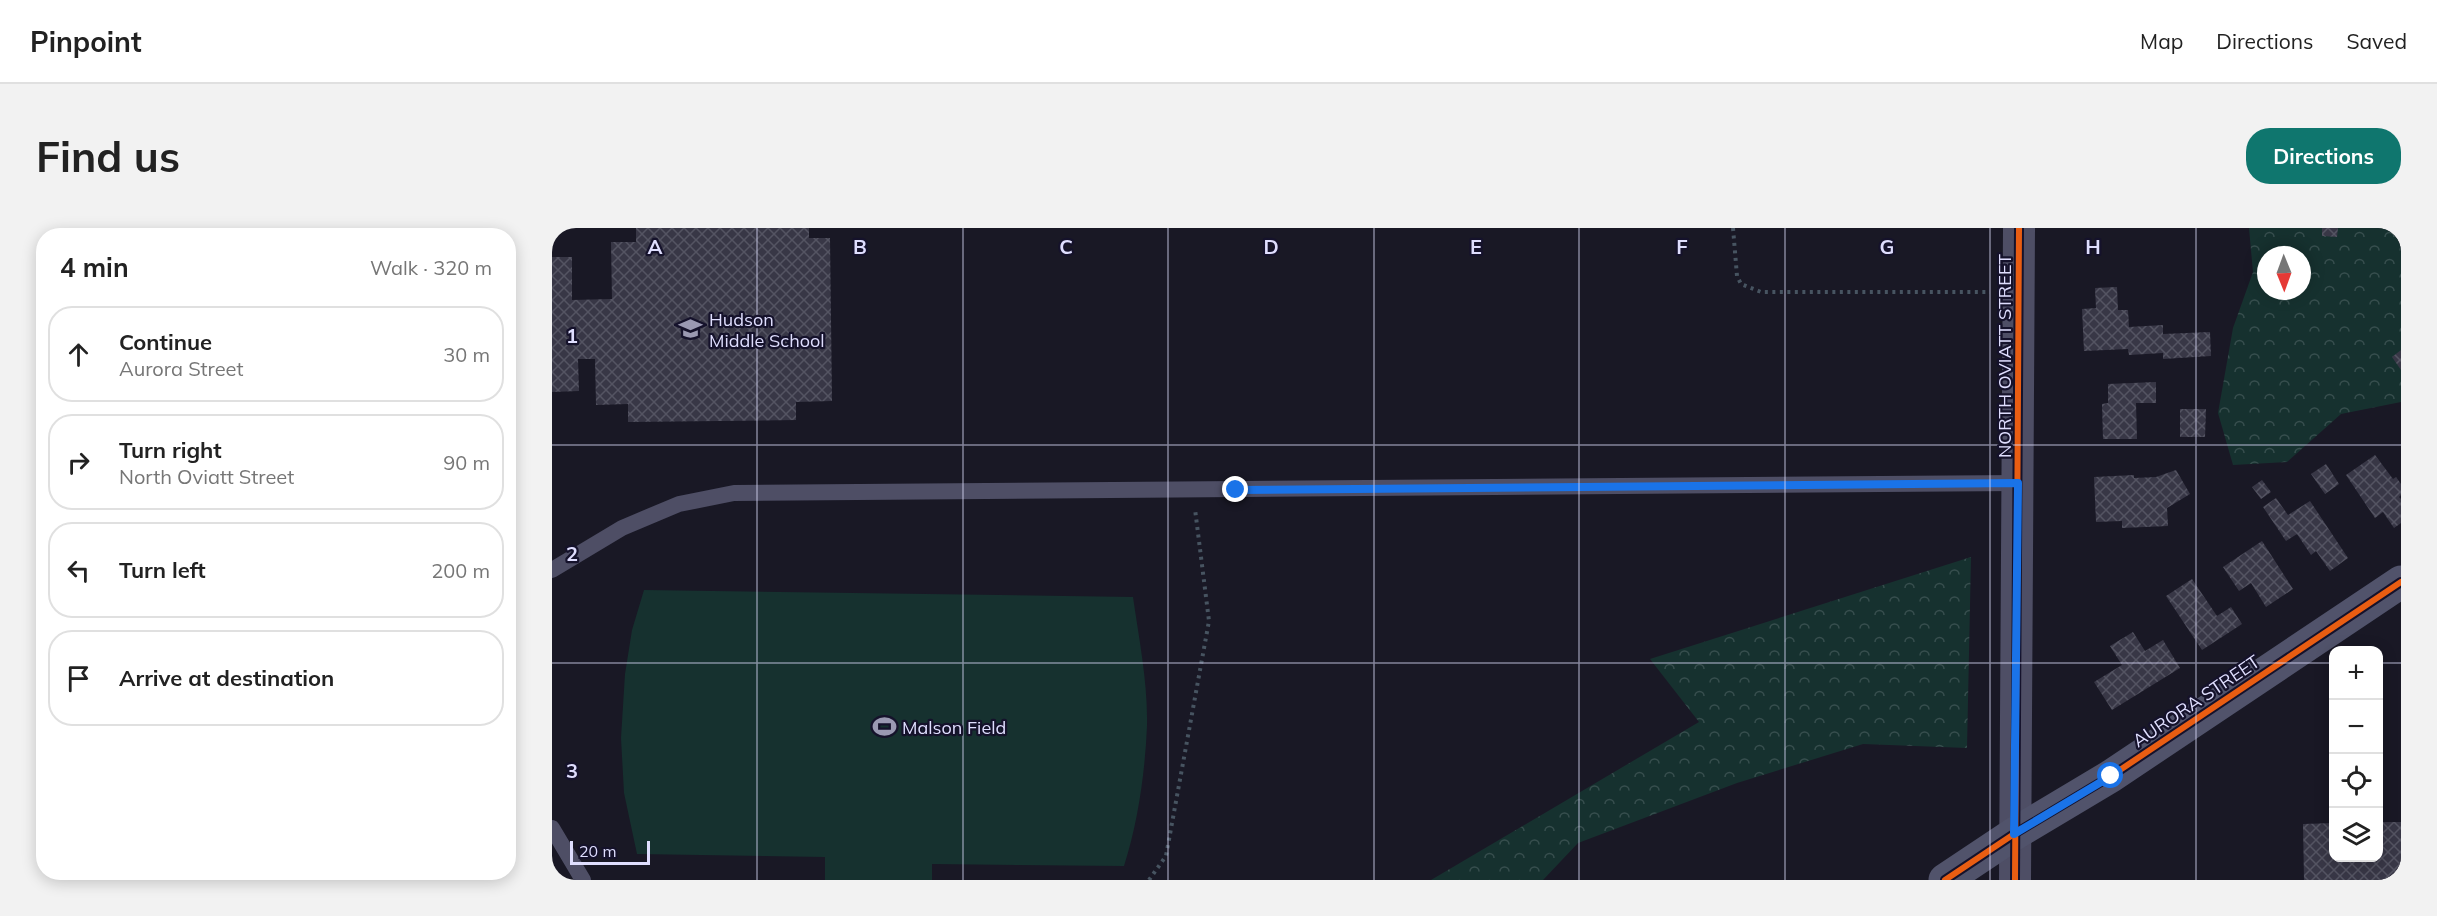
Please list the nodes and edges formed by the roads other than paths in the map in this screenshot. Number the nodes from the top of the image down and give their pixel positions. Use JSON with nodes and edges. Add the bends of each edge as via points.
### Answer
{"nodes":[{"id":1,"x":2019,"y":228,"type":"edge"},
{"id":2,"x":2018,"y":483,"type":"junction"},
{"id":3,"x":552,"y":570,"type":"edge"},
{"id":4,"x":2401,"y":582,"type":"edge"},
{"id":5,"x":552,"y":828,"type":"edge"},
{"id":6,"x":2014,"y":834,"type":"junction"},
{"id":7,"x":557,"y":846,"type":"edge"},
{"id":8,"x":583,"y":880,"type":"edge"},
{"id":9,"x":1945,"y":880,"type":"edge"},
{"id":10,"x":2015,"y":880,"type":"edge"}],
"edges":[{"from":1,"to":2,"type":"street","name":"NORTH OVIATT STREET"},
{"from":2,"to":3,"type":"lane","via":[[734,493],[679,504],[632,524]]},
{"from":2,"to":6,"type":"street","name":"NORTH OVIATT STREET"},
{"from":4,"to":6,"type":"street","name":"AURORA STREET","via":[[2111,776]]},
{"from":5,"to":7,"type":"lane"},
{"from":6,"to":9,"type":"street","name":"AURORA STREET"},
{"from":6,"to":10,"type":"street","name":"NORTH OVIATT STREET"},
{"from":7,"to":8,"type":"lane"}]}
